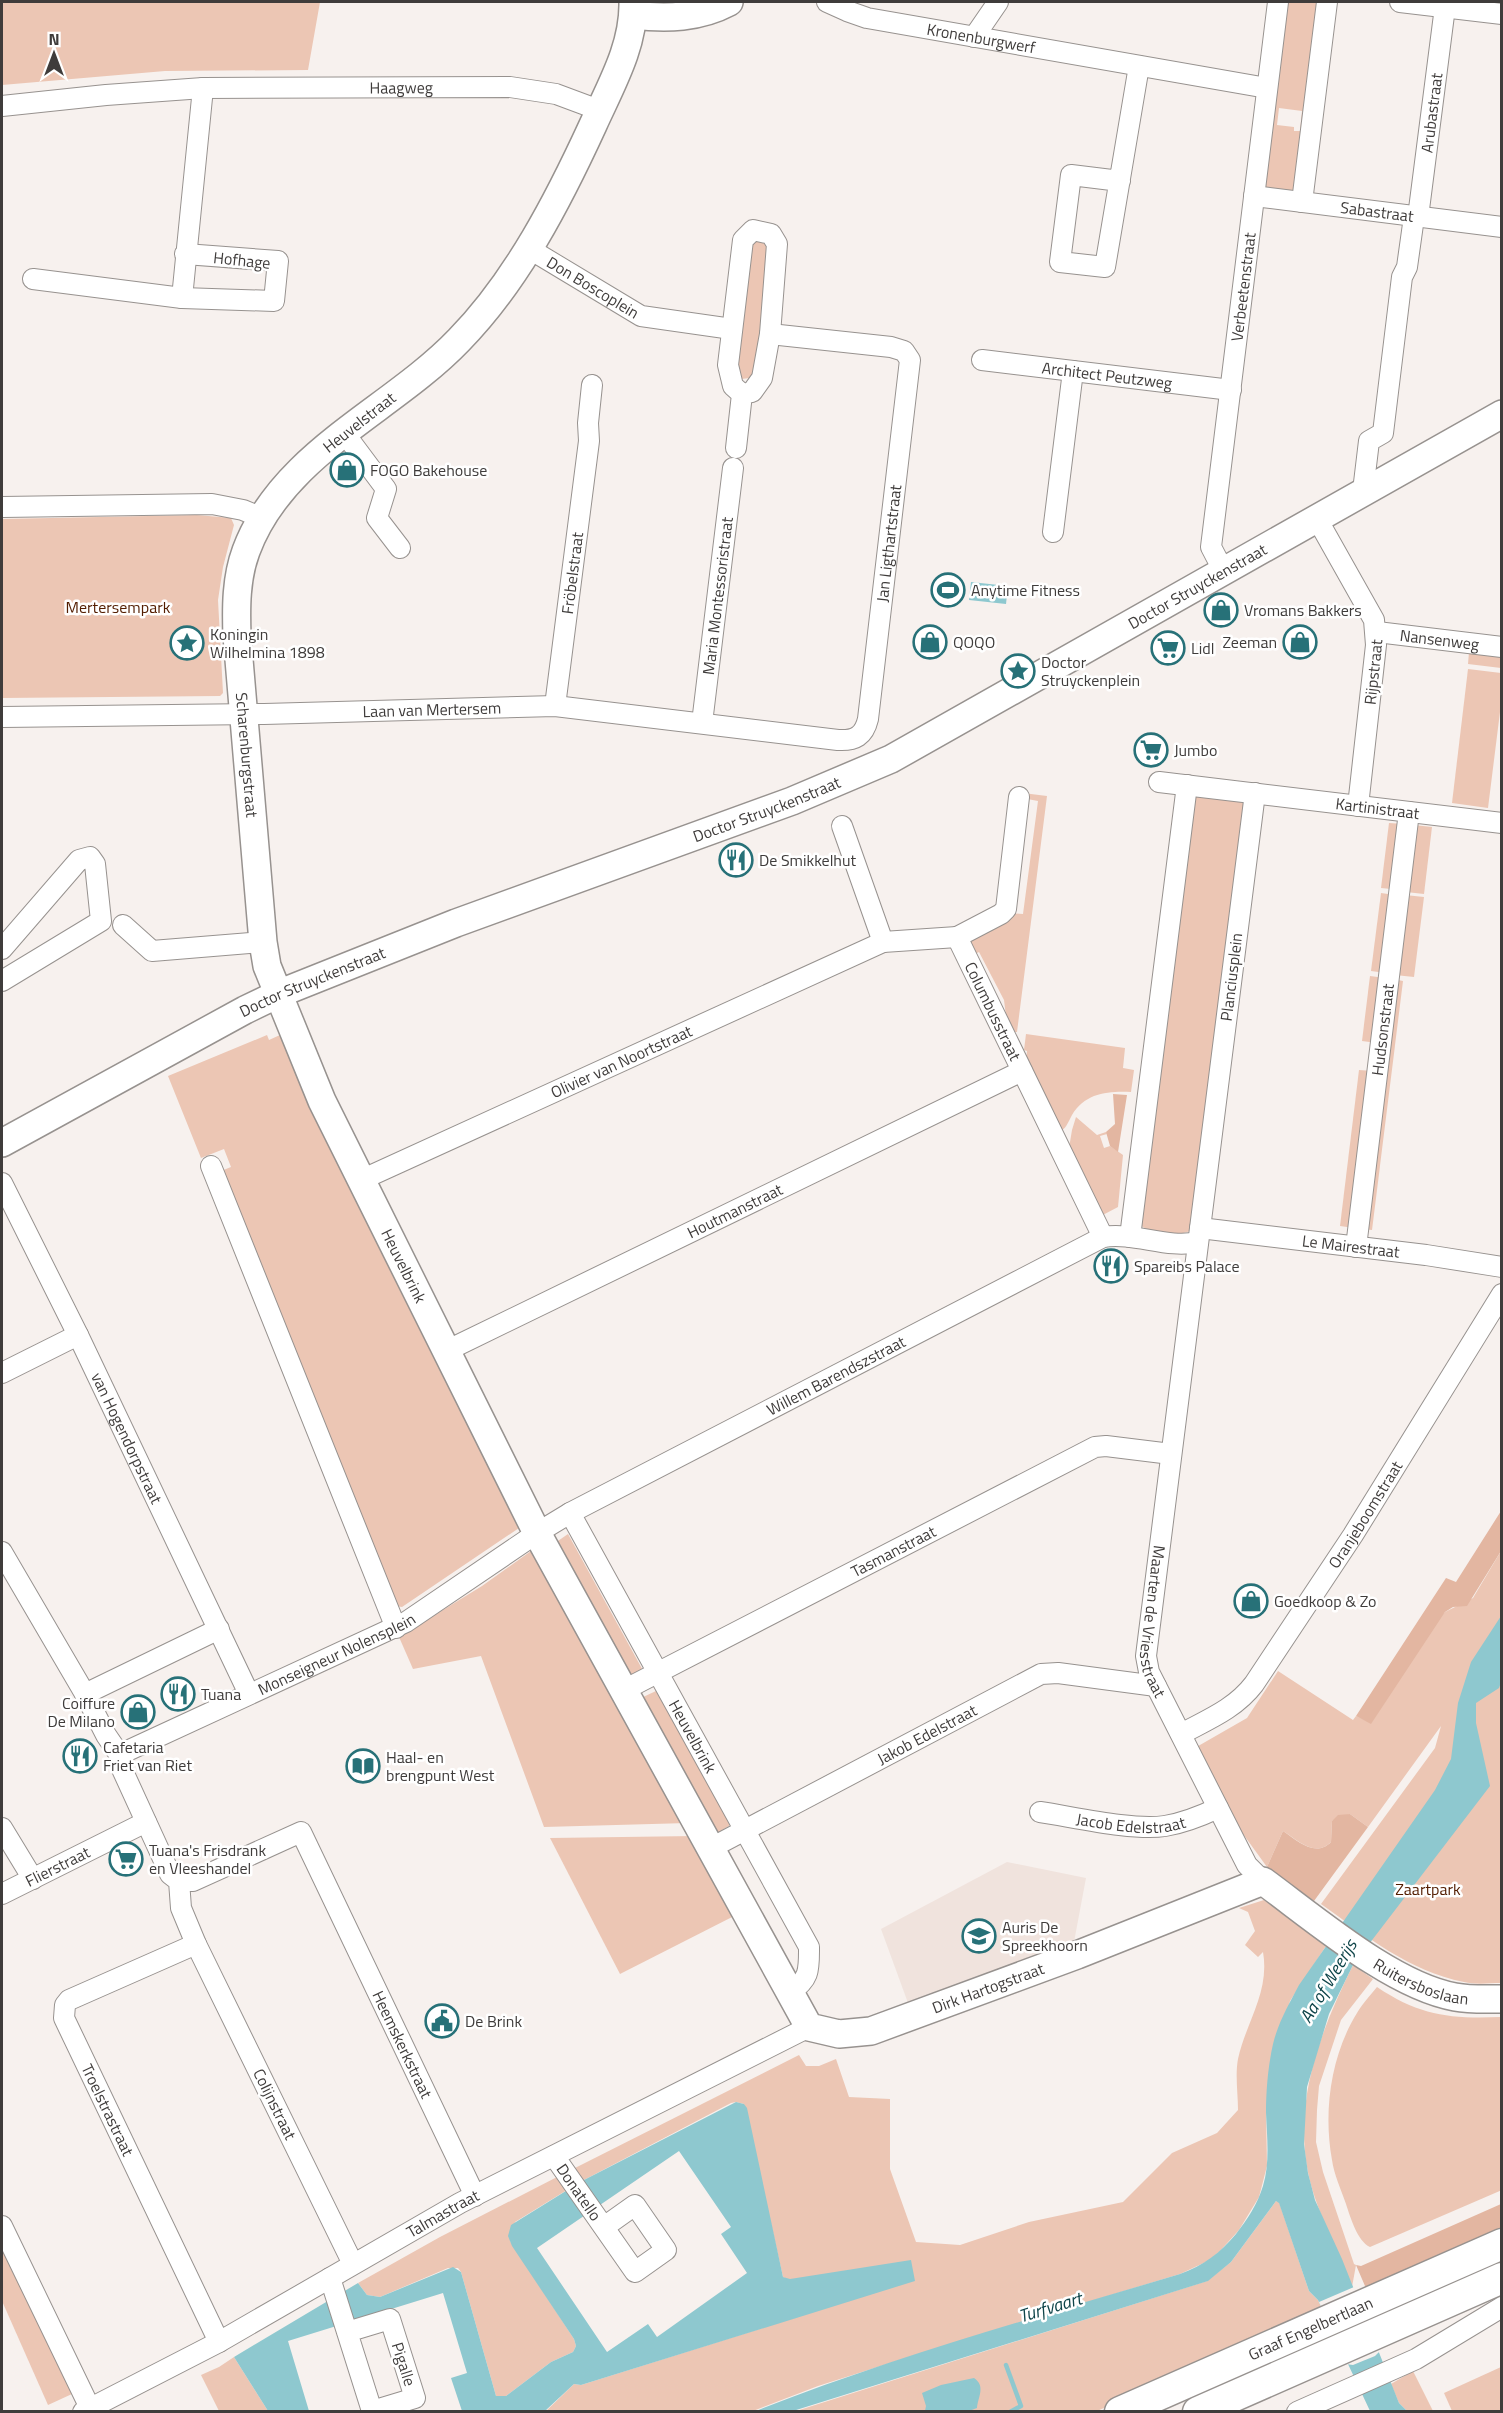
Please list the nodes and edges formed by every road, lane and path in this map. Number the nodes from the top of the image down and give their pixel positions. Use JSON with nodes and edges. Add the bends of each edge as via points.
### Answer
{"nodes":[{"id":1,"x":729,"y":2,"type":"edge"},
{"id":2,"x":827,"y":2,"type":"edge"},
{"id":3,"x":998,"y":2,"type":"edge"},
{"id":4,"x":1278,"y":2,"type":"edge"},
{"id":5,"x":1327,"y":2,"type":"edge"},
{"id":6,"x":1400,"y":2,"type":"edge"},
{"id":7,"x":1445,"y":7,"type":"junction"},
{"id":8,"x":633,"y":8,"type":"edge"},
{"id":9,"x":1491,"y":9,"type":"edge"},
{"id":10,"x":974,"y":37,"type":"junction"},
{"id":11,"x":1139,"y":66,"type":"junction"},
{"id":12,"x":203,"y":88,"type":"junction"},
{"id":13,"x":1267,"y":88,"type":"junction"},
{"id":14,"x":2,"y":106,"type":"edge"},
{"id":15,"x":599,"y":110,"type":"junction"},
{"id":16,"x":1120,"y":181,"type":"junction"},
{"id":17,"x":1254,"y":196,"type":"junction"},
{"id":18,"x":1302,"y":202,"type":"junction"},
{"id":19,"x":1416,"y":217,"type":"junction"},
{"id":20,"x":1502,"y":227,"type":"edge"},
{"id":21,"x":528,"y":248,"type":"junction"},
{"id":22,"x":186,"y":254,"type":"junction"},
{"id":23,"x":33,"y":279,"type":"dead end"},
{"id":24,"x":182,"y":298,"type":"junction"},
{"id":25,"x":732,"y":329,"type":"junction"},
{"id":26,"x":770,"y":334,"type":"junction"},
{"id":27,"x":982,"y":360,"type":"dead end"},
{"id":28,"x":1073,"y":371,"type":"junction"},
{"id":29,"x":592,"y":385,"type":"dead end"},
{"id":30,"x":1231,"y":390,"type":"junction"},
{"id":31,"x":742,"y":394,"type":"junction"},
{"id":32,"x":1502,"y":414,"type":"edge"},
{"id":33,"x":345,"y":434,"type":"junction"},
{"id":34,"x":736,"y":448,"type":"dead end"},
{"id":35,"x":733,"y":468,"type":"dead end"},
{"id":36,"x":1363,"y":491,"type":"junction"},
{"id":37,"x":2,"y":507,"type":"edge"},
{"id":38,"x":1316,"y":517,"type":"junction"},
{"id":39,"x":262,"y":518,"type":"junction"},
{"id":40,"x":1053,"y":532,"type":"dead end"},
{"id":41,"x":400,"y":548,"type":"dead end"},
{"id":42,"x":1223,"y":570,"type":"junction"},
{"id":43,"x":1377,"y":632,"type":"junction"},
{"id":44,"x":1502,"y":647,"type":"edge"},
{"id":45,"x":555,"y":706,"type":"junction"},
{"id":46,"x":244,"y":714,"type":"junction"},
{"id":47,"x":2,"y":717,"type":"edge"},
{"id":48,"x":702,"y":723,"type":"junction"},
{"id":49,"x":860,"y":736,"type":"joint"},
{"id":50,"x":1159,"y":782,"type":"dead end"},
{"id":51,"x":1187,"y":785,"type":"junction"},
{"id":52,"x":1256,"y":793,"type":"junction"},
{"id":53,"x":1019,"y":797,"type":"dead end"},
{"id":54,"x":1358,"y":806,"type":"junction"},
{"id":55,"x":1409,"y":812,"type":"junction"},
{"id":56,"x":1502,"y":823,"type":"edge"},
{"id":57,"x":842,"y":826,"type":"dead end"},
{"id":58,"x":123,"y":925,"type":"dead end"},
{"id":59,"x":957,"y":937,"type":"junction"},
{"id":60,"x":263,"y":942,"type":"junction"},
{"id":61,"x":883,"y":942,"type":"junction"},
{"id":62,"x":2,"y":949,"type":"edge"},
{"id":63,"x":2,"y":981,"type":"edge"},
{"id":64,"x":278,"y":994,"type":"junction"},
{"id":65,"x":1022,"y":1071,"type":"junction"},
{"id":66,"x":2,"y":1143,"type":"edge"},
{"id":67,"x":211,"y":1166,"type":"dead end"},
{"id":68,"x":361,"y":1180,"type":"junction"},
{"id":69,"x":3,"y":1189,"type":"edge"},
{"id":70,"x":1199,"y":1235,"type":"junction"},
{"id":71,"x":1130,"y":1237,"type":"junction"},
{"id":72,"x":1103,"y":1238,"type":"junction"},
{"id":73,"x":1356,"y":1247,"type":"junction"},
{"id":74,"x":1502,"y":1267,"type":"edge"},
{"id":75,"x":1502,"y":1294,"type":"edge"},
{"id":76,"x":78,"y":1335,"type":"junction"},
{"id":77,"x":446,"y":1351,"type":"junction"},
{"id":78,"x":2,"y":1373,"type":"edge"},
{"id":79,"x":1171,"y":1454,"type":"junction"},
{"id":80,"x":570,"y":1513,"type":"junction"},
{"id":81,"x":537,"y":1533,"type":"junction"},
{"id":82,"x":2,"y":1552,"type":"edge"},
{"id":83,"x":396,"y":1628,"type":"junction"},
{"id":84,"x":219,"y":1629,"type":"junction"},
{"id":85,"x":657,"y":1673,"type":"junction"},
{"id":86,"x":1156,"y":1686,"type":"junction"},
{"id":87,"x":624,"y":1690,"type":"junction"},
{"id":88,"x":85,"y":1694,"type":"junction"},
{"id":89,"x":249,"y":1694,"type":"junction"},
{"id":90,"x":1181,"y":1734,"type":"junction"},
{"id":91,"x":121,"y":1757,"type":"junction"},
{"id":92,"x":1218,"y":1808,"type":"junction"},
{"id":93,"x":1040,"y":1812,"type":"dead end"},
{"id":94,"x":146,"y":1822,"type":"junction"},
{"id":95,"x":2,"y":1828,"type":"edge"},
{"id":96,"x":744,"y":1830,"type":"junction"},
{"id":97,"x":711,"y":1848,"type":"junction"},
{"id":98,"x":33,"y":1879,"type":"junction"},
{"id":99,"x":179,"y":1881,"type":"junction"},
{"id":100,"x":1263,"y":1881,"type":"junction"},
{"id":101,"x":2,"y":1894,"type":"edge"},
{"id":102,"x":1349,"y":1943,"type":"joint"},
{"id":103,"x":196,"y":1944,"type":"junction"},
{"id":104,"x":790,"y":1992,"type":"junction"},
{"id":105,"x":1502,"y":1999,"type":"edge"},
{"id":106,"x":809,"y":2027,"type":"junction"},
{"id":107,"x":554,"y":2156,"type":"junction"},
{"id":108,"x":475,"y":2196,"type":"junction"},
{"id":109,"x":2,"y":2226,"type":"edge"},
{"id":110,"x":604,"y":2227,"type":"dead end"},
{"id":111,"x":1502,"y":2244,"type":"edge"},
{"id":112,"x":353,"y":2264,"type":"junction"},
{"id":113,"x":1502,"y":2278,"type":"edge"},
{"id":114,"x":333,"y":2287,"type":"junction"},
{"id":115,"x":1502,"y":2307,"type":"edge"},
{"id":116,"x":346,"y":2328,"type":"junction"},
{"id":117,"x":219,"y":2342,"type":"junction"},
{"id":118,"x":86,"y":2410,"type":"edge"},
{"id":119,"x":1120,"y":2412,"type":"edge"},
{"id":120,"x":1198,"y":2412,"type":"edge"},
{"id":121,"x":1297,"y":2412,"type":"edge"}],
"edges":[{"from":1,"to":8,"type":"street","via":[[691,15],[655,18]]},
{"from":2,"to":10,"type":"street","name":"Kronenburgwerf","via":[[867,18]]},
{"from":3,"to":10,"type":"street"},
{"from":4,"to":13,"type":"street","name":"Verbeetenstraat"},
{"from":5,"to":18,"type":"street"},
{"from":6,"to":7,"type":"street"},
{"from":7,"to":9,"type":"street"},
{"from":7,"to":19,"type":"street","name":"Arubastraat"},
{"from":8,"to":15,"type":"street","via":[[626,51]]},
{"from":10,"to":11,"type":"street","name":"Kronenburgwerf"},
{"from":11,"to":13,"type":"street","name":"Kronenburgwerf"},
{"from":11,"to":16,"type":"street"},
{"from":12,"to":14,"type":"street","name":"Haagweg"},
{"from":12,"to":15,"type":"street","name":"Haagweg","via":[[510,87],[556,94]]},
{"from":12,"to":22,"type":"street"},
{"from":13,"to":17,"type":"street","name":"Verbeetenstraat"},
{"from":15,"to":21,"type":"street","name":"Heuvelstraat"},
{"from":16,"to":16,"type":"street","via":[[1071,175],[1060,262],[1105,267]]},
{"from":17,"to":18,"type":"street","name":"Sabastraat"},
{"from":17,"to":30,"type":"street","name":"Verbeetenstraat"},
{"from":18,"to":19,"type":"street","name":"Sabastraat"},
{"from":19,"to":20,"type":"street","name":"Sabastraat"},
{"from":19,"to":36,"type":"street","name":"Arubastraat","via":[[1402,277],[1383,433],[1369,441]]},
{"from":21,"to":25,"type":"street","name":"Don Boscoplein","via":[[641,316]]},
{"from":21,"to":33,"type":"street","name":"Heuvelstraat","via":[[460,340]]},
{"from":22,"to":24,"type":"street"},
{"from":22,"to":24,"type":"street","name":"Hofhage","via":[[278,261],[274,301]]},
{"from":23,"to":24,"type":"street","name":"Hofhage"},
{"from":25,"to":26,"type":"street","via":[[743,240],[753,230],[763,230],[777,244]]},
{"from":25,"to":31,"type":"street","via":[[728,365],[733,386]]},
{"from":26,"to":31,"type":"street","via":[[762,378],[752,392]]},
{"from":26,"to":49,"type":"street","name":"Jan Ligthartstraat","via":[[891,347],[909,357],[868,719]]},
{"from":27,"to":28,"type":"street","name":"Architect Peutzweg"},
{"from":28,"to":30,"type":"street","name":"Architect Peutzweg"},
{"from":28,"to":40,"type":"street"},
{"from":29,"to":45,"type":"street","name":"Fröbelstraat","via":[[589,441]]},
{"from":30,"to":42,"type":"street","name":"Verbeetenstraat","via":[[1211,547]]},
{"from":31,"to":34,"type":"street"},
{"from":32,"to":36,"type":"street","name":"Doctor Struyckenstraat"},
{"from":33,"to":39,"type":"street","name":"Heuvelstraat","via":[[298,472]]},
{"from":33,"to":41,"type":"street","via":[[386,489],[377,518]]},
{"from":35,"to":48,"type":"street","name":"Maria Montessoristraat"},
{"from":36,"to":38,"type":"street","name":"Doctor Struyckenstraat"},
{"from":37,"to":39,"type":"street","via":[[212,504]]},
{"from":38,"to":42,"type":"street","name":"Doctor Struyckenstraat"},
{"from":38,"to":43,"type":"street","name":"Rijpstraat","via":[[1370,611]]},
{"from":39,"to":46,"type":"street","name":"Scharenburgstraat","via":[[245,552],[238,590],[237,636]]},
{"from":42,"to":64,"type":"street","name":"Doctor Struyckenstraat","via":[[891,759],[792,801],[456,923]]},
{"from":43,"to":44,"type":"street","name":"Nansenweg"},
{"from":43,"to":54,"type":"street","name":"Rijpstraat"},
{"from":45,"to":46,"type":"street","name":"Laan van Mertersem"},
{"from":45,"to":48,"type":"street","name":"Laan van Mertersem"},
{"from":46,"to":47,"type":"street","name":"Laan van Mertersem"},
{"from":46,"to":60,"type":"street","name":"Scharenburgstraat"},
{"from":48,"to":49,"type":"street","name":"Laan van Mertersem","via":[[838,740]]},
{"from":50,"to":51,"type":"street"},
{"from":51,"to":52,"type":"street"},
{"from":51,"to":71,"type":"street"},
{"from":52,"to":54,"type":"street","name":"Kartinistraat"},
{"from":52,"to":70,"type":"street","name":"Planciusplein"},
{"from":53,"to":59,"type":"street","via":[[1006,909]]},
{"from":54,"to":55,"type":"street","name":"Kartinistraat"},
{"from":55,"to":56,"type":"street","name":"Kartinistraat"},
{"from":55,"to":73,"type":"street","name":"Hudsonstraat"},
{"from":57,"to":61,"type":"street"},
{"from":58,"to":60,"type":"street","via":[[152,951]]},
{"from":59,"to":61,"type":"street"},
{"from":59,"to":65,"type":"street","name":"Columbusstraat"},
{"from":60,"to":64,"type":"street","name":"Scharenburgstraat"},
{"from":61,"to":68,"type":"street","name":"Olivier van Noortstraat"},
{"from":62,"to":63,"type":"street","via":[[79,860],[90,857],[95,864],[101,921]]},
{"from":64,"to":66,"type":"street","name":"Doctor Struyckenstraat"},
{"from":64,"to":68,"type":"street","name":"Heuvelbrink","via":[[322,1101]]},
{"from":65,"to":72,"type":"street","name":"Columbusstraat"},
{"from":65,"to":77,"type":"street","name":"Houtmanstraat"},
{"from":67,"to":83,"type":"street"},
{"from":68,"to":77,"type":"street","name":"Heuvelbrink"},
{"from":69,"to":76,"type":"street","name":"van Hogendorpstraat"},
{"from":70,"to":71,"type":"street","via":[[1185,1245]]},
{"from":70,"to":73,"type":"street","name":"Le Mairestraat"},
{"from":70,"to":79,"type":"street","name":"Maarten de Vriesstraat"},
{"from":71,"to":72,"type":"street"},
{"from":72,"to":80,"type":"street","name":"Willem Barendszstraat"},
{"from":73,"to":74,"type":"street","name":"Le Mairestraat"},
{"from":75,"to":90,"type":"street","name":"Oranjeboomstraat","via":[[1353,1535],[1254,1684],[1231,1707]]},
{"from":76,"to":78,"type":"street"},
{"from":76,"to":84,"type":"street","name":"van Hogendorpstraat"},
{"from":77,"to":81,"type":"street","name":"Heuvelbrink"},
{"from":79,"to":85,"type":"street","name":"Tasmanstraat","via":[[1095,1447]]},
{"from":79,"to":86,"type":"street","name":"Maarten de Vriesstraat","via":[[1146,1647],[1147,1666]]},
{"from":80,"to":81,"type":"street"},
{"from":80,"to":85,"type":"street","name":"Heuvelbrink"},
{"from":81,"to":83,"type":"street","name":"Monseigneur Nolensplein"},
{"from":81,"to":87,"type":"street","name":"Heuvelbrink"},
{"from":82,"to":88,"type":"street"},
{"from":83,"to":89,"type":"street","name":"Monseigneur Nolensplein"},
{"from":84,"to":88,"type":"street"},
{"from":84,"to":89,"type":"street","name":"van Hogendorpstraat"},
{"from":85,"to":87,"type":"street","name":"Tasmanstraat"},
{"from":85,"to":96,"type":"street","name":"Heuvelbrink"},
{"from":86,"to":90,"type":"street","name":"Maarten de Vriesstraat"},
{"from":86,"to":96,"type":"street","name":"Jakob Edelstraat","via":[[1041,1674]]},
{"from":87,"to":97,"type":"street","name":"Heuvelbrink"},
{"from":88,"to":91,"type":"street"},
{"from":89,"to":91,"type":"street","name":"Monseigneur Nolensplein","via":[[129,1749]]},
{"from":90,"to":92,"type":"street","name":"Maarten de Vriesstraat"},
{"from":91,"to":94,"type":"street","via":[[121,1767]]},
{"from":92,"to":93,"type":"street","name":"Jacob Edelstraat","via":[[1182,1822],[1144,1827]]},
{"from":92,"to":100,"type":"street","name":"Maarten de Vriesstraat","via":[[1247,1865]]},
{"from":94,"to":98,"type":"street","name":"Flierstraat"},
{"from":94,"to":99,"type":"street","via":[[170,1874]]},
{"from":95,"to":98,"type":"street"},
{"from":96,"to":97,"type":"street","name":"Jakob Edelstraat"},
{"from":96,"to":104,"type":"street","name":"Heuvelbrink","via":[[809,1947],[809,1970],[803,1984]]},
{"from":97,"to":104,"type":"street","name":"Heuvelbrink"},
{"from":98,"to":101,"type":"street","name":"Flierstraat"},
{"from":99,"to":103,"type":"street","via":[[181,1908]]},
{"from":99,"to":108,"type":"street","name":"Heemskerkstraat","via":[[193,1881],[300,1832]]},
{"from":100,"to":102,"type":"street","name":"Maarten de Vriesstraat"},
{"from":100,"to":106,"type":"street","name":"Dirk Hartogstraat","via":[[871,2031],[839,2034]]},
{"from":102,"to":105,"type":"street","name":"Ruitersboslaan","via":[[1399,1977],[1436,1992]]},
{"from":103,"to":112,"type":"street","name":"Colijnstraat"},
{"from":103,"to":117,"type":"street","name":"Troelstrastraat","via":[[69,2000],[64,2018]]},
{"from":104,"to":106,"type":"street","name":"Heuvelbrink"},
{"from":106,"to":107,"type":"street","name":"Talmastraat"},
{"from":107,"to":108,"type":"street","name":"Talmastraat"},
{"from":107,"to":110,"type":"street","name":"Donatello"},
{"from":108,"to":112,"type":"street","name":"Talmastraat"},
{"from":109,"to":118,"type":"street"},
{"from":111,"to":119,"type":"main road","name":"Graaf Engelbertlaan"},
{"from":112,"to":114,"type":"street","name":"Talmastraat"},
{"from":113,"to":120,"type":"main road","name":"Graaf Engelbertlaan"},
{"from":114,"to":116,"type":"street","name":"Pigalle"},
{"from":114,"to":117,"type":"street","name":"Talmastraat"},
{"from":115,"to":121,"type":"street","via":[[1416,2359]]},
{"from":116,"to":116,"type":"street","name":"Pigalle","via":[[372,2411],[415,2398],[390,2319]]},
{"from":117,"to":118,"type":"street","name":"Talmastraat"}]}
